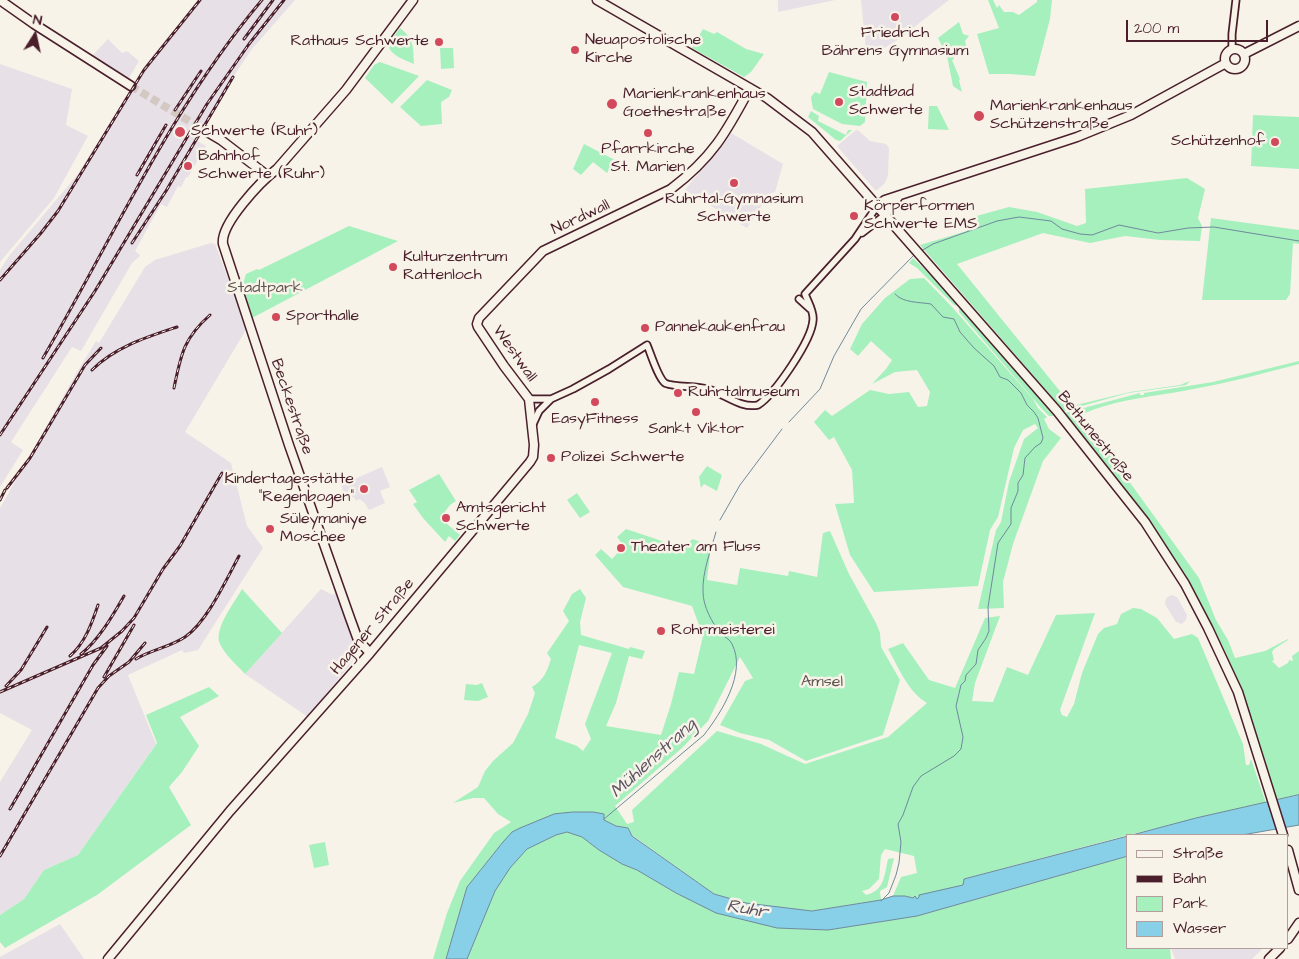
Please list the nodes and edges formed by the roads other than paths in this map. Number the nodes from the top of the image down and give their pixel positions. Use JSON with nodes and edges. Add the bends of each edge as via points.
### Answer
{"nodes":[{"id":1,"x":0,"y":0,"type":"edge"},
{"id":2,"x":414,"y":0,"type":"edge"},
{"id":3,"x":597,"y":0,"type":"edge"},
{"id":4,"x":1236,"y":0,"type":"edge"},
{"id":5,"x":1299,"y":26,"type":"edge"},
{"id":6,"x":1232,"y":49,"type":"junction"},
{"id":7,"x":1244,"y":54,"type":"junction"},
{"id":8,"x":1226,"y":63,"type":"junction"},
{"id":9,"x":131,"y":86,"type":"tunnel mouth"},
{"id":10,"x":750,"y":88,"type":"junction"},
{"id":11,"x":204,"y":130,"type":"tunnel mouth"},
{"id":12,"x":268,"y":176,"type":"junction"},
{"id":13,"x":898,"y":197,"type":"junction"},
{"id":14,"x":877,"y":206,"type":"junction"},
{"id":15,"x":885,"y":215,"type":"junction"},
{"id":16,"x":855,"y":239,"type":"junction"},
{"id":17,"x":799,"y":299,"type":"dead end"},
{"id":18,"x":812,"y":311,"type":"junction"},
{"id":19,"x":477,"y":324,"type":"joint"},
{"id":20,"x":529,"y":399,"type":"junction"},
{"id":21,"x":551,"y":399,"type":"junction"},
{"id":22,"x":533,"y":424,"type":"junction"},
{"id":23,"x":370,"y":653,"type":"junction"},
{"id":24,"x":1283,"y":834,"type":"edge"},
{"id":25,"x":1289,"y":853,"type":"edge"},
{"id":26,"x":1291,"y":860,"type":"junction"},
{"id":27,"x":1299,"y":870,"type":"edge"},
{"id":28,"x":1299,"y":890,"type":"edge"},
{"id":29,"x":1299,"y":923,"type":"edge"},
{"id":30,"x":1289,"y":938,"type":"edge"},
{"id":31,"x":1279,"y":949,"type":"edge"},
{"id":32,"x":108,"y":959,"type":"edge"},
{"id":33,"x":1269,"y":959,"type":"edge"}],
"edges":[{"from":1,"to":9,"type":"main road"},
{"from":2,"to":12,"type":"main road","name":"Beckestraße","via":[[346,90]]},
{"from":3,"to":10,"type":"main road"},
{"from":4,"to":6,"type":"street"},
{"from":5,"to":7,"type":"main road"},
{"from":6,"to":7,"type":"main road"},
{"from":6,"to":8,"type":"main road","via":[[1226,54]]},
{"from":7,"to":8,"type":"main road","via":[[1240,68],[1231,68]]},
{"from":8,"to":13,"type":"main road","via":[[1108,125]]},
{"from":10,"to":14,"type":"main road","name":"Bethunestraße","via":[[792,115],[823,142]]},
{"from":10,"to":19,"type":"main road","name":"Nordwall","via":[[730,127],[697,169],[672,190],[543,251],[479,318]]},
{"from":11,"to":12,"type":"main road"},
{"from":12,"to":23,"type":"main road","name":"Beckestraße","via":[[230,222],[223,244],[350,618],[358,640]]},
{"from":13,"to":14,"type":"main road"},
{"from":13,"to":15,"type":"main road"},
{"from":14,"to":15,"type":"main road","name":"Bethunestraße"},
{"from":14,"to":16,"type":"street"},
{"from":15,"to":16,"type":"street"},
{"from":15,"to":24,"type":"main road","name":"Bethunestraße","via":[[1064,418],[1145,522],[1185,584],[1238,692]]},
{"from":16,"to":18,"type":"street","via":[[805,294]]},
{"from":17,"to":18,"type":"street"},
{"from":18,"to":21,"type":"street","via":[[812,325],[792,366],[758,405],[747,406],[708,389],[665,383],[660,378],[648,345]]},
{"from":19,"to":20,"type":"main road","name":"Westwall"},
{"from":20,"to":21,"type":"street"},
{"from":20,"to":22,"type":"main road","name":"Hagener Straße"},
{"from":21,"to":22,"type":"street","via":[[539,411]]},
{"from":22,"to":23,"type":"main road","name":"Hagener Straße","via":[[534,452],[530,462]]},
{"from":23,"to":32,"type":"main road","name":"Hagener Straße","via":[[230,810]]},
{"from":25,"to":26,"type":"main road"},
{"from":26,"to":27,"type":"main road"},
{"from":26,"to":28,"type":"main road"},
{"from":29,"to":30,"type":"main road"},
{"from":31,"to":33,"type":"main road"}]}
